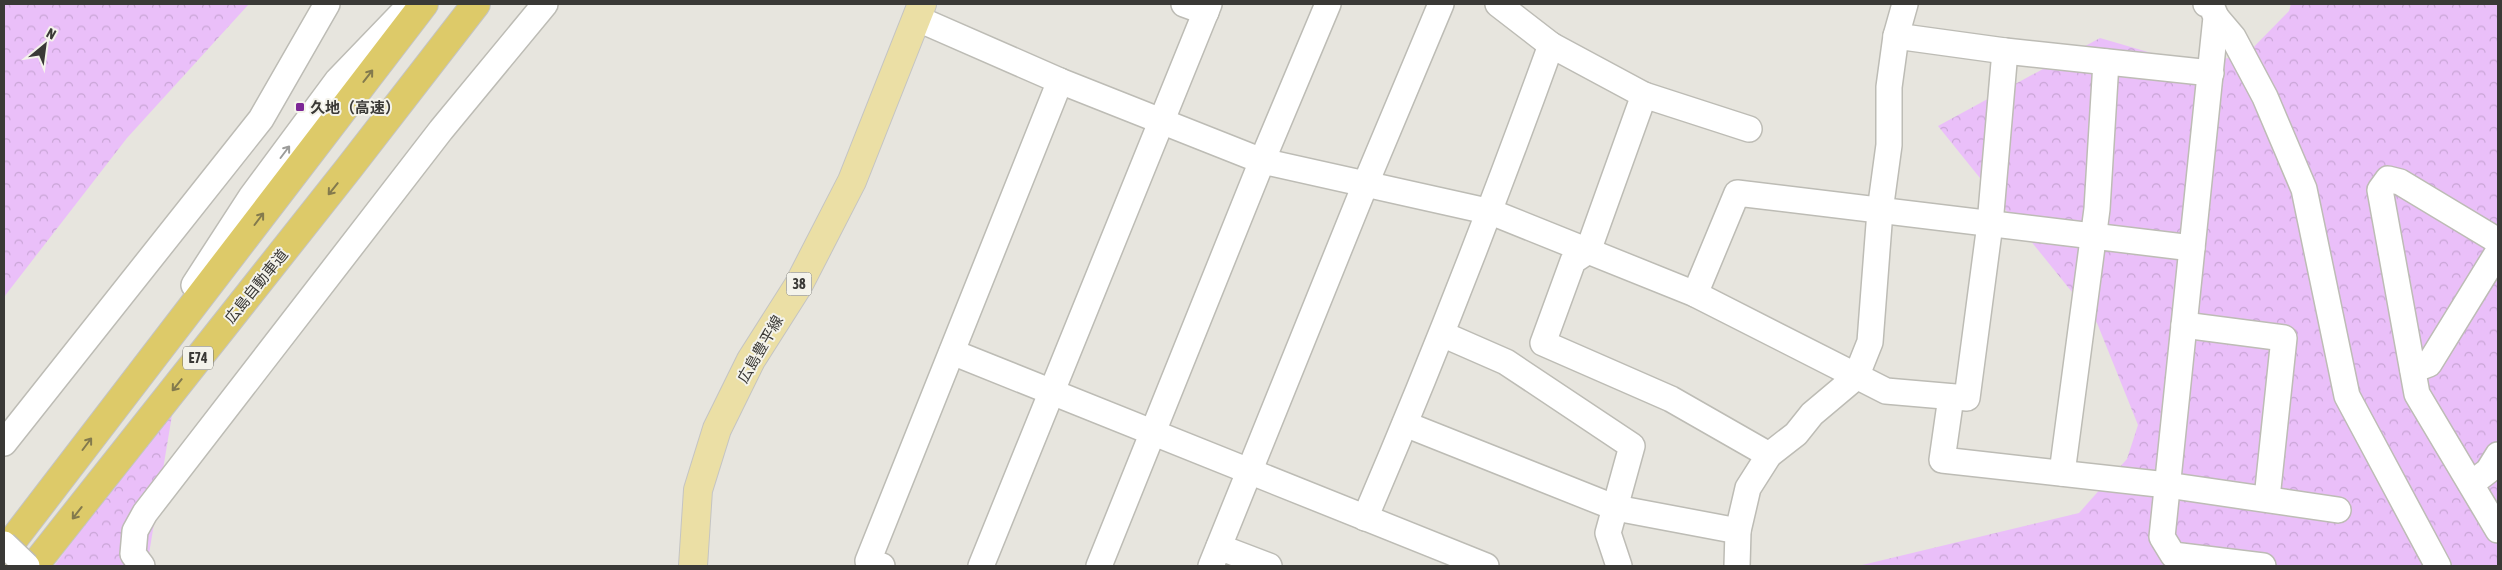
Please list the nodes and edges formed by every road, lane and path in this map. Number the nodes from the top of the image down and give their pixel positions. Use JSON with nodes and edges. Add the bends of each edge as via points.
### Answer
{"nodes":[{"id":1,"x":327,"y":4,"type":"edge"},
{"id":2,"x":411,"y":4,"type":"edge"},
{"id":3,"x":424,"y":4,"type":"edge"},
{"id":4,"x":476,"y":4,"type":"edge"},
{"id":5,"x":491,"y":4,"type":"edge"},
{"id":6,"x":545,"y":4,"type":"edge"},
{"id":7,"x":1328,"y":4,"type":"edge"},
{"id":8,"x":1441,"y":4,"type":"edge"},
{"id":9,"x":1498,"y":4,"type":"edge"},
{"id":10,"x":1906,"y":4,"type":"edge"},
{"id":11,"x":1200,"y":6,"type":"edge"},
{"id":12,"x":2211,"y":10,"type":"edge"},
{"id":13,"x":919,"y":11,"type":"edge"},
{"id":14,"x":1896,"y":36,"type":"junction"},
{"id":15,"x":1551,"y":46,"type":"junction"},
{"id":16,"x":2005,"y":51,"type":"junction"},
{"id":17,"x":2106,"y":62,"type":"junction"},
{"id":18,"x":2211,"y":73,"type":"junction"},
{"id":19,"x":1060,"y":81,"type":"junction"},
{"id":20,"x":1644,"y":95,"type":"junction"},
{"id":21,"x":1162,"y":119,"type":"junction"},
{"id":22,"x":1749,"y":129,"type":"dead end"},
{"id":23,"x":363,"y":151,"type":"junction"},
{"id":24,"x":1262,"y":161,"type":"junction"},
{"id":25,"x":1365,"y":185,"type":"junction"},
{"id":26,"x":1880,"y":211,"type":"junction"},
{"id":27,"x":1490,"y":212,"type":"junction"},
{"id":28,"x":1990,"y":224,"type":"junction"},
{"id":29,"x":2093,"y":238,"type":"junction"},
{"id":30,"x":2498,"y":241,"type":"edge"},
{"id":31,"x":2192,"y":248,"type":"junction"},
{"id":32,"x":1588,"y":251,"type":"junction"},
{"id":33,"x":2498,"y":252,"type":"edge"},
{"id":34,"x":1695,"y":294,"type":"junction"},
{"id":35,"x":2184,"y":325,"type":"junction"},
{"id":36,"x":1442,"y":334,"type":"junction"},
{"id":37,"x":952,"y":352,"type":"junction"},
{"id":38,"x":2413,"y":370,"type":"junction"},
{"id":39,"x":1856,"y":377,"type":"junction"},
{"id":40,"x":1051,"y":392,"type":"junction"},
{"id":41,"x":123,"y":397,"type":"junction"},
{"id":42,"x":1951,"y":397,"type":"junction"},
{"id":43,"x":1405,"y":424,"type":"junction"},
{"id":44,"x":1153,"y":432,"type":"junction"},
{"id":45,"x":4,"y":443,"type":"edge"},
{"id":46,"x":2498,"y":455,"type":"edge"},
{"id":47,"x":1769,"y":456,"type":"junction"},
{"id":48,"x":1249,"y":471,"type":"junction"},
{"id":49,"x":2062,"y":473,"type":"junction"},
{"id":50,"x":2471,"y":484,"type":"junction"},
{"id":51,"x":2167,"y":485,"type":"junction"},
{"id":52,"x":2267,"y":498,"type":"junction"},
{"id":53,"x":1616,"y":508,"type":"junction"},
{"id":54,"x":2338,"y":510,"type":"dead end"},
{"id":55,"x":1365,"y":518,"type":"junction"},
{"id":56,"x":2498,"y":530,"type":"edge"},
{"id":57,"x":1738,"y":531,"type":"junction"},
{"id":58,"x":4,"y":544,"type":"edge"},
{"id":59,"x":4,"y":552,"type":"edge"},
{"id":60,"x":1215,"y":556,"type":"edge"},
{"id":61,"x":27,"y":566,"type":"edge"},
{"id":62,"x":34,"y":566,"type":"edge"},
{"id":63,"x":142,"y":566,"type":"edge"},
{"id":64,"x":693,"y":566,"type":"edge"},
{"id":65,"x":882,"y":566,"type":"edge"},
{"id":66,"x":981,"y":566,"type":"edge"},
{"id":67,"x":1099,"y":566,"type":"edge"},
{"id":68,"x":1268,"y":566,"type":"edge"},
{"id":69,"x":1486,"y":566,"type":"edge"},
{"id":70,"x":1619,"y":566,"type":"edge"},
{"id":71,"x":1737,"y":566,"type":"edge"},
{"id":72,"x":2262,"y":566,"type":"edge"},
{"id":73,"x":2438,"y":566,"type":"edge"}],
"edges":[{"from":1,"to":45,"type":"street","via":[[261,119]]},
{"from":41,"to":2,"type":"street","one_way":true,"via":[[251,197],[337,81]]},
{"from":41,"to":3,"type":"highway","number":"E74","one_way":true},
{"from":4,"to":23,"type":"highway","name":"広島自動車道","number":"E74"},
{"from":5,"to":23,"type":"street","via":[[428,88]]},
{"from":6,"to":63,"type":"street","via":[[435,138],[145,513],[135,531],[133,554]]},
{"from":7,"to":24,"type":"street"},
{"from":8,"to":25,"type":"street"},
{"from":9,"to":15,"type":"street"},
{"from":10,"to":14,"type":"street"},
{"from":11,"to":21,"type":"street"},
{"from":12,"to":18,"type":"street"},
{"from":12,"to":73,"type":"street","via":[[2233,37],[2265,97],[2304,189],[2347,396]]},
{"from":13,"to":19,"type":"street"},
{"from":13,"to":64,"type":"main road","name":"広島豊平線","number":"38","via":[[852,181],[798,286],[751,360],[717,429],[698,490]]},
{"from":14,"to":16,"type":"street"},
{"from":14,"to":26,"type":"street","via":[[1889,87],[1889,145]]},
{"from":15,"to":20,"type":"street"},
{"from":15,"to":27,"type":"street"},
{"from":16,"to":17,"type":"street"},
{"from":16,"to":28,"type":"street"},
{"from":17,"to":18,"type":"street"},
{"from":17,"to":29,"type":"street"},
{"from":18,"to":31,"type":"street"},
{"from":19,"to":21,"type":"street"},
{"from":19,"to":37,"type":"street"},
{"from":20,"to":22,"type":"street"},
{"from":20,"to":32,"type":"street"},
{"from":21,"to":24,"type":"street"},
{"from":21,"to":40,"type":"street"},
{"from":23,"to":62,"type":"highway","name":"広島自動車道","number":"E74","one_way":true},
{"from":24,"to":25,"type":"street"},
{"from":24,"to":44,"type":"street"},
{"from":25,"to":27,"type":"street"},
{"from":25,"to":48,"type":"street"},
{"from":26,"to":28,"type":"street"},
{"from":26,"to":34,"type":"street","via":[[1737,194]]},
{"from":26,"to":39,"type":"street","via":[[1870,342]]},
{"from":27,"to":32,"type":"street"},
{"from":27,"to":36,"type":"street"},
{"from":28,"to":29,"type":"street"},
{"from":28,"to":42,"type":"street","via":[[1967,398]]},
{"from":29,"to":31,"type":"street"},
{"from":29,"to":49,"type":"street"},
{"from":30,"to":38,"type":"street","via":[[2400,182],[2388,179],[2380,190]]},
{"from":31,"to":35,"type":"street"},
{"from":32,"to":34,"type":"street"},
{"from":32,"to":47,"type":"street","via":[[1573,261],[1542,343],[1671,399]]},
{"from":33,"to":38,"type":"street","via":[[2429,364]]},
{"from":34,"to":39,"type":"street"},
{"from":35,"to":51,"type":"street"},
{"from":35,"to":52,"type":"street","via":[[2284,338]]},
{"from":36,"to":43,"type":"street"},
{"from":36,"to":53,"type":"street","via":[[1506,362],[1632,446]]},
{"from":37,"to":40,"type":"street"},
{"from":37,"to":65,"type":"street","via":[[868,562]]},
{"from":38,"to":50,"type":"street","via":[[2417,394]]},
{"from":39,"to":42,"type":"street","via":[[1886,391]]},
{"from":39,"to":47,"type":"street"},
{"from":40,"to":44,"type":"street"},
{"from":40,"to":66,"type":"street"},
{"from":59,"to":41,"type":"highway","number":"E74","one_way":true},
{"from":42,"to":49,"type":"street","via":[[1942,460]]},
{"from":43,"to":53,"type":"street"},
{"from":43,"to":55,"type":"street"},
{"from":44,"to":48,"type":"street"},
{"from":44,"to":67,"type":"street"},
{"from":46,"to":50,"type":"street","via":[[2488,471]]},
{"from":47,"to":57,"type":"street","via":[[1748,488]]},
{"from":48,"to":55,"type":"street"},
{"from":48,"to":60,"type":"street"},
{"from":49,"to":51,"type":"street"},
{"from":50,"to":56,"type":"street"},
{"from":51,"to":52,"type":"street"},
{"from":51,"to":72,"type":"street","via":[[2162,537],[2173,555]]},
{"from":52,"to":54,"type":"street"},
{"from":53,"to":57,"type":"street"},
{"from":53,"to":70,"type":"street","via":[[1608,533]]},
{"from":55,"to":69,"type":"street"},
{"from":57,"to":71,"type":"street"},
{"from":58,"to":61,"type":"street","bridge":true},
{"from":60,"to":68,"type":"street"}]}
